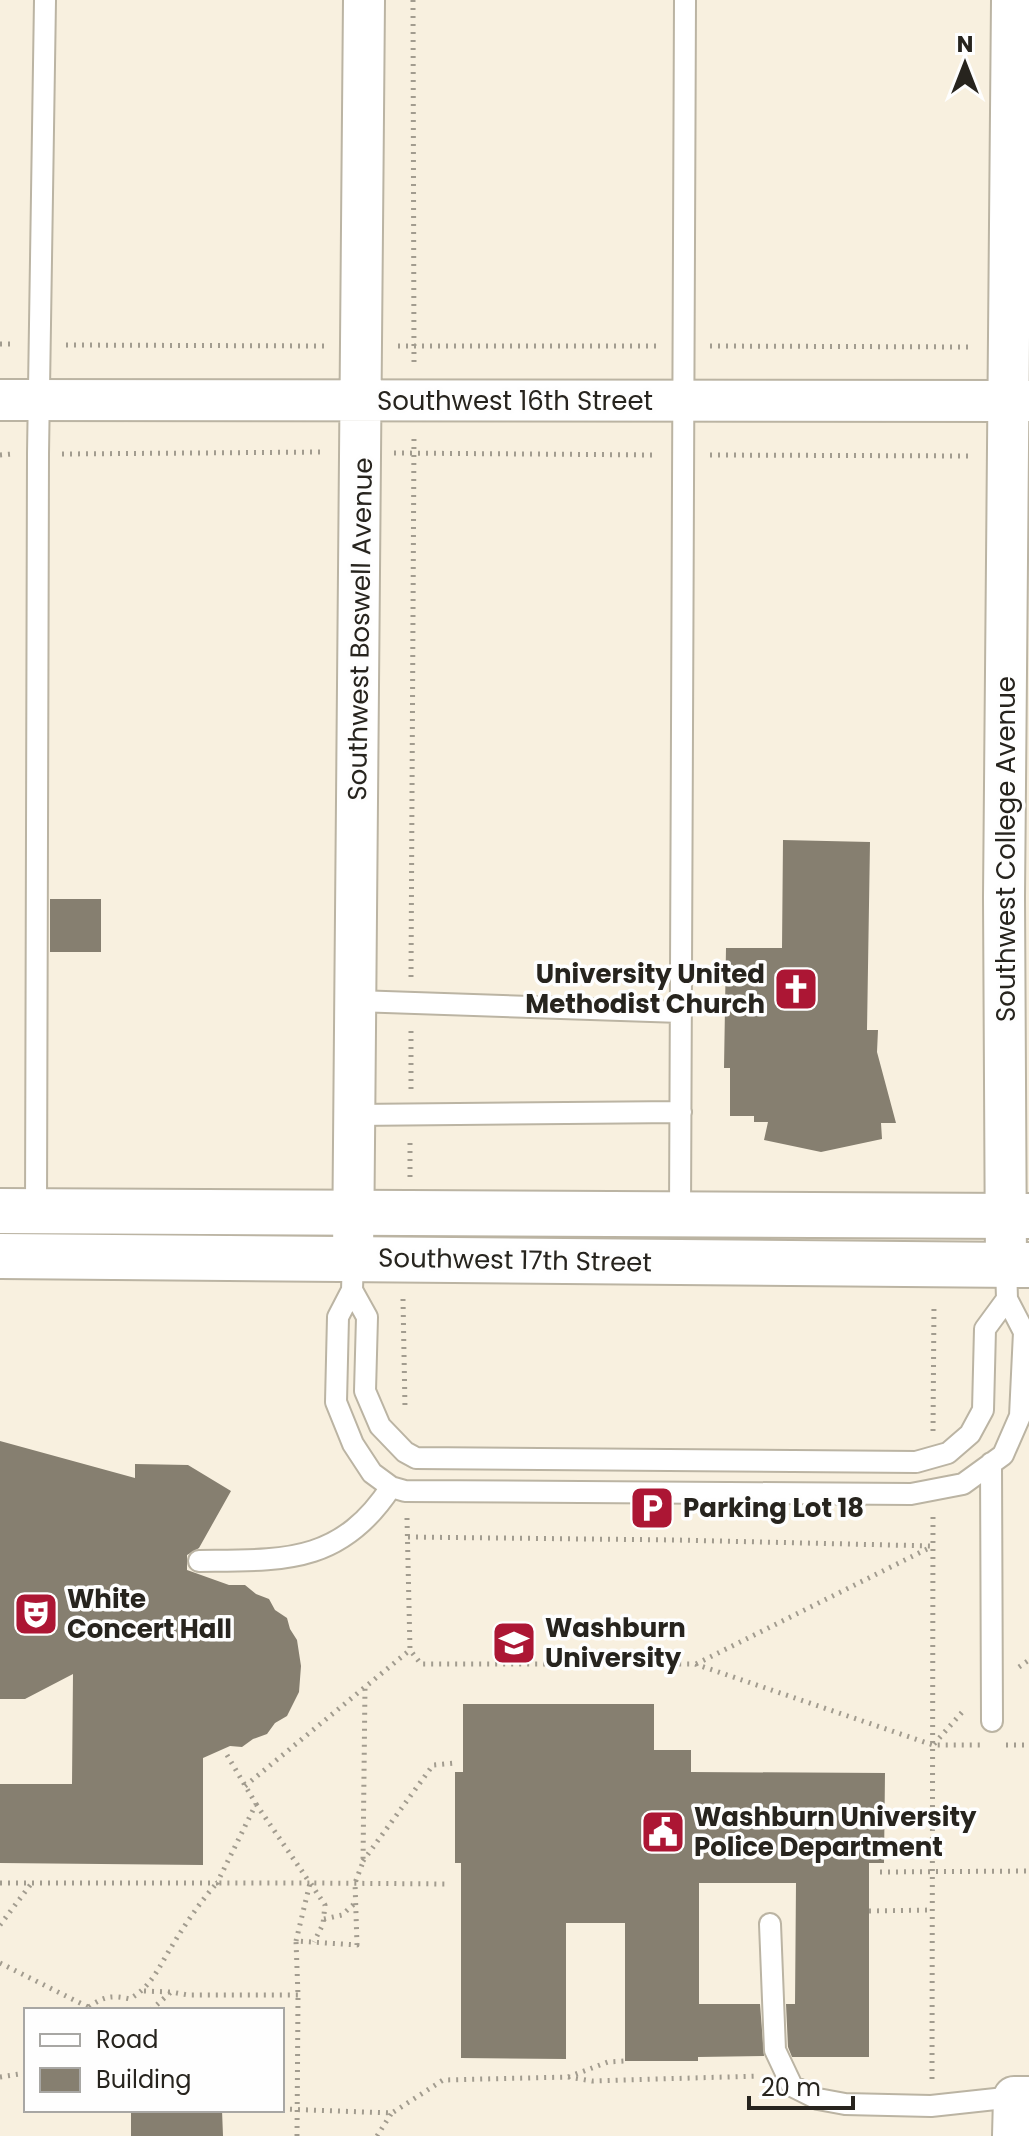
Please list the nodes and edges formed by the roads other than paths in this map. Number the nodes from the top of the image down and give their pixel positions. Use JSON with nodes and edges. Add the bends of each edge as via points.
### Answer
{"nodes":[{"id":1,"x":45,"y":0,"type":"edge"},
{"id":2,"x":364,"y":0,"type":"edge"},
{"id":3,"x":685,"y":0,"type":"edge"},
{"id":4,"x":1012,"y":0,"type":"edge"},
{"id":5,"x":0,"y":400,"type":"edge"},
{"id":6,"x":40,"y":400,"type":"junction"},
{"id":7,"x":362,"y":400,"type":"junction"},
{"id":8,"x":1019,"y":401,"type":"edge"},
{"id":9,"x":682,"y":402,"type":"junction"},
{"id":10,"x":356,"y":1001,"type":"junction"},
{"id":11,"x":681,"y":1012,"type":"junction"},
{"id":12,"x":681,"y":1112,"type":"junction"},
{"id":13,"x":1018,"y":1112,"type":"edge"},
{"id":14,"x":354,"y":1115,"type":"junction"},
{"id":15,"x":18,"y":1212,"type":"edge"},
{"id":16,"x":353,"y":1212,"type":"junction"},
{"id":17,"x":680,"y":1216,"type":"junction"},
{"id":18,"x":1018,"y":1216,"type":"edge"},
{"id":19,"x":0,"y":1256,"type":"edge"},
{"id":20,"x":353,"y":1274,"type":"junction"},
{"id":21,"x":1014,"y":1277,"type":"edge"},
{"id":22,"x":991,"y":1463,"type":"junction"},
{"id":23,"x":398,"y":1489,"type":"junction"},
{"id":24,"x":199,"y":1561,"type":"dead end"},
{"id":25,"x":992,"y":1721,"type":"dead end"},
{"id":26,"x":770,"y":1924,"type":"dead end"},
{"id":27,"x":1021,"y":2097,"type":"edge"},
{"id":28,"x":1013,"y":2136,"type":"edge"}],
"edges":[{"from":1,"to":6,"type":"lane"},
{"from":2,"to":7,"type":"street","name":"Southwest Boswell Avenue"},
{"from":3,"to":9,"type":"lane"},
{"from":4,"to":8,"type":"street","name":"Southwest College Avenue","via":[[1009,349]]},
{"from":5,"to":6,"type":"street","name":"Southwest 16th Street"},
{"from":6,"to":7,"type":"street","name":"Southwest 16th Street"},
{"from":6,"to":15,"type":"lane"},
{"from":7,"to":9,"type":"street","name":"Southwest 16th Street"},
{"from":7,"to":10,"type":"street","name":"Southwest Boswell Avenue"},
{"from":8,"to":9,"type":"street","name":"Southwest 16th Street"},
{"from":8,"to":13,"type":"street","name":"Southwest College Avenue","via":[[1010,457],[1004,897]]},
{"from":9,"to":11,"type":"lane"},
{"from":10,"to":11,"type":"lane"},
{"from":10,"to":14,"type":"street","name":"Southwest Boswell Avenue"},
{"from":11,"to":12,"type":"lane"},
{"from":12,"to":14,"type":"lane"},
{"from":12,"to":17,"type":"lane"},
{"from":13,"to":18,"type":"street","name":"Southwest College Avenue"},
{"from":14,"to":16,"type":"street","name":"Southwest Boswell Avenue"},
{"from":15,"to":16,"type":"main road","name":"Southwest 17th Street"},
{"from":16,"to":17,"type":"main road","name":"Southwest 17th Street"},
{"from":16,"to":20,"type":"street","name":"Southwest Boswell Avenue"},
{"from":17,"to":18,"type":"main road","name":"Southwest 17th Street"},
{"from":18,"to":21,"type":"street","name":"Southwest College Avenue"},
{"from":19,"to":20,"type":"main road","name":"Southwest 17th Street"},
{"from":20,"to":21,"type":"main road","name":"Southwest 17th Street","via":[[410,1259]]},
{"from":20,"to":21,"type":"lane","via":[[367,1317],[365,1391],[380,1426],[416,1458],[916,1462],[948,1453],[970,1434],[983,1410],[985,1329]]},
{"from":20,"to":23,"type":"lane","via":[[338,1317],[336,1402],[372,1473]]},
{"from":21,"to":22,"type":"lane","via":[[1024,1332],[1020,1416],[1003,1455]]},
{"from":22,"to":23,"type":"lane","via":[[963,1484],[911,1494]]},
{"from":22,"to":25,"type":"lane"},
{"from":23,"to":24,"type":"lane","via":[[360,1525],[324,1548],[284,1560]]},
{"from":26,"to":27,"type":"lane","via":[[775,2050],[792,2086],[845,2104],[931,2106]]},
{"from":27,"to":28,"type":"street"}]}
